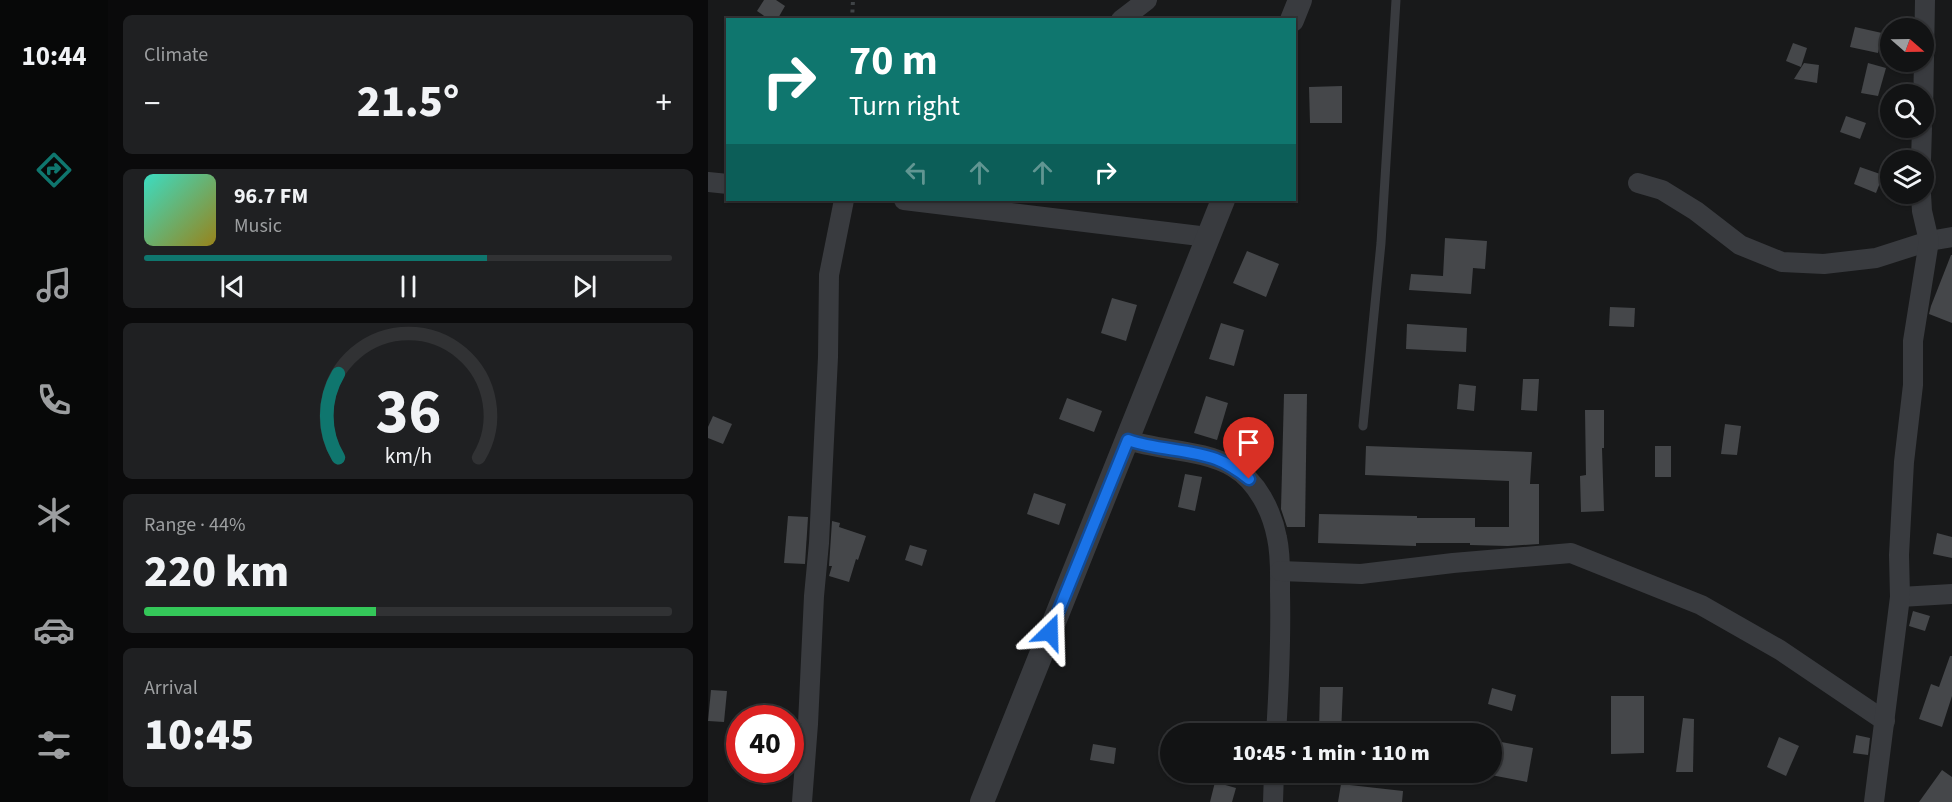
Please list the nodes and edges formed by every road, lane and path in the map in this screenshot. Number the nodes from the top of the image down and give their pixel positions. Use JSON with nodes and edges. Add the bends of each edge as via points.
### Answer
{"nodes":[{"id":1,"x":853,"y":0,"type":"edge"},
{"id":2,"x":1147,"y":0,"type":"edge"},
{"id":3,"x":1300,"y":0,"type":"edge"},
{"id":4,"x":1396,"y":0,"type":"edge"},
{"id":5,"x":1925,"y":0,"type":"edge"},
{"id":6,"x":852,"y":18,"type":"edge"},
{"id":7,"x":1124,"y":18,"type":"edge"},
{"id":8,"x":1293,"y":18,"type":"edge"},
{"id":9,"x":1924,"y":84,"type":"edge"},
{"id":10,"x":708,"y":182,"type":"edge"},
{"id":11,"x":1638,"y":183,"type":"dead end"},
{"id":12,"x":726,"y":184,"type":"edge"},
{"id":13,"x":844,"y":201,"type":"edge"},
{"id":14,"x":912,"y":201,"type":"edge"},
{"id":15,"x":1223,"y":201,"type":"edge"},
{"id":16,"x":1922,"y":204,"type":"edge"},
{"id":17,"x":1208,"y":237,"type":"junction"},
{"id":18,"x":1952,"y":237,"type":"edge"},
{"id":19,"x":1929,"y":241,"type":"junction"},
{"id":20,"x":1363,"y":426,"type":"dead end"},
{"id":21,"x":1128,"y":440,"type":"junction"},
{"id":22,"x":1280,"y":571,"type":"junction"},
{"id":23,"x":1952,"y":594,"type":"edge"},
{"id":24,"x":1900,"y":597,"type":"junction"},
{"id":25,"x":1884,"y":721,"type":"junction"},
{"id":26,"x":1276,"y":723,"type":"edge"},
{"id":27,"x":1274,"y":783,"type":"edge"},
{"id":28,"x":802,"y":802,"type":"edge"},
{"id":29,"x":982,"y":802,"type":"edge"},
{"id":30,"x":1273,"y":802,"type":"edge"},
{"id":31,"x":1874,"y":802,"type":"edge"}],
"edges":[{"from":1,"to":6,"type":"path"},
{"from":2,"to":7,"type":"street"},
{"from":3,"to":8,"type":"street"},
{"from":4,"to":20,"type":"lane","via":[[1381,243]]},
{"from":5,"to":9,"type":"street"},
{"from":10,"to":12,"type":"street"},
{"from":11,"to":19,"type":"street","via":[[1662,189],[1740,245],[1782,262],[1824,264],[1876,258]]},
{"from":13,"to":28,"type":"street","via":[[829,275],[819,543]]},
{"from":14,"to":17,"type":"street"},
{"from":15,"to":17,"type":"street"},
{"from":16,"to":19,"type":"street"},
{"from":17,"to":21,"type":"street"},
{"from":18,"to":19,"type":"street"},
{"from":19,"to":24,"type":"street","via":[[1913,341],[1899,555]]},
{"from":21,"to":22,"type":"street","via":[[1214,458],[1249,479],[1266,504],[1277,536]]},
{"from":21,"to":29,"type":"street"},
{"from":22,"to":25,"type":"street","via":[[1361,574],[1571,553],[1701,605],[1780,650]]},
{"from":22,"to":26,"type":"street"},
{"from":23,"to":24,"type":"street"},
{"from":24,"to":25,"type":"street"},
{"from":25,"to":31,"type":"street"},
{"from":27,"to":30,"type":"street"}]}
